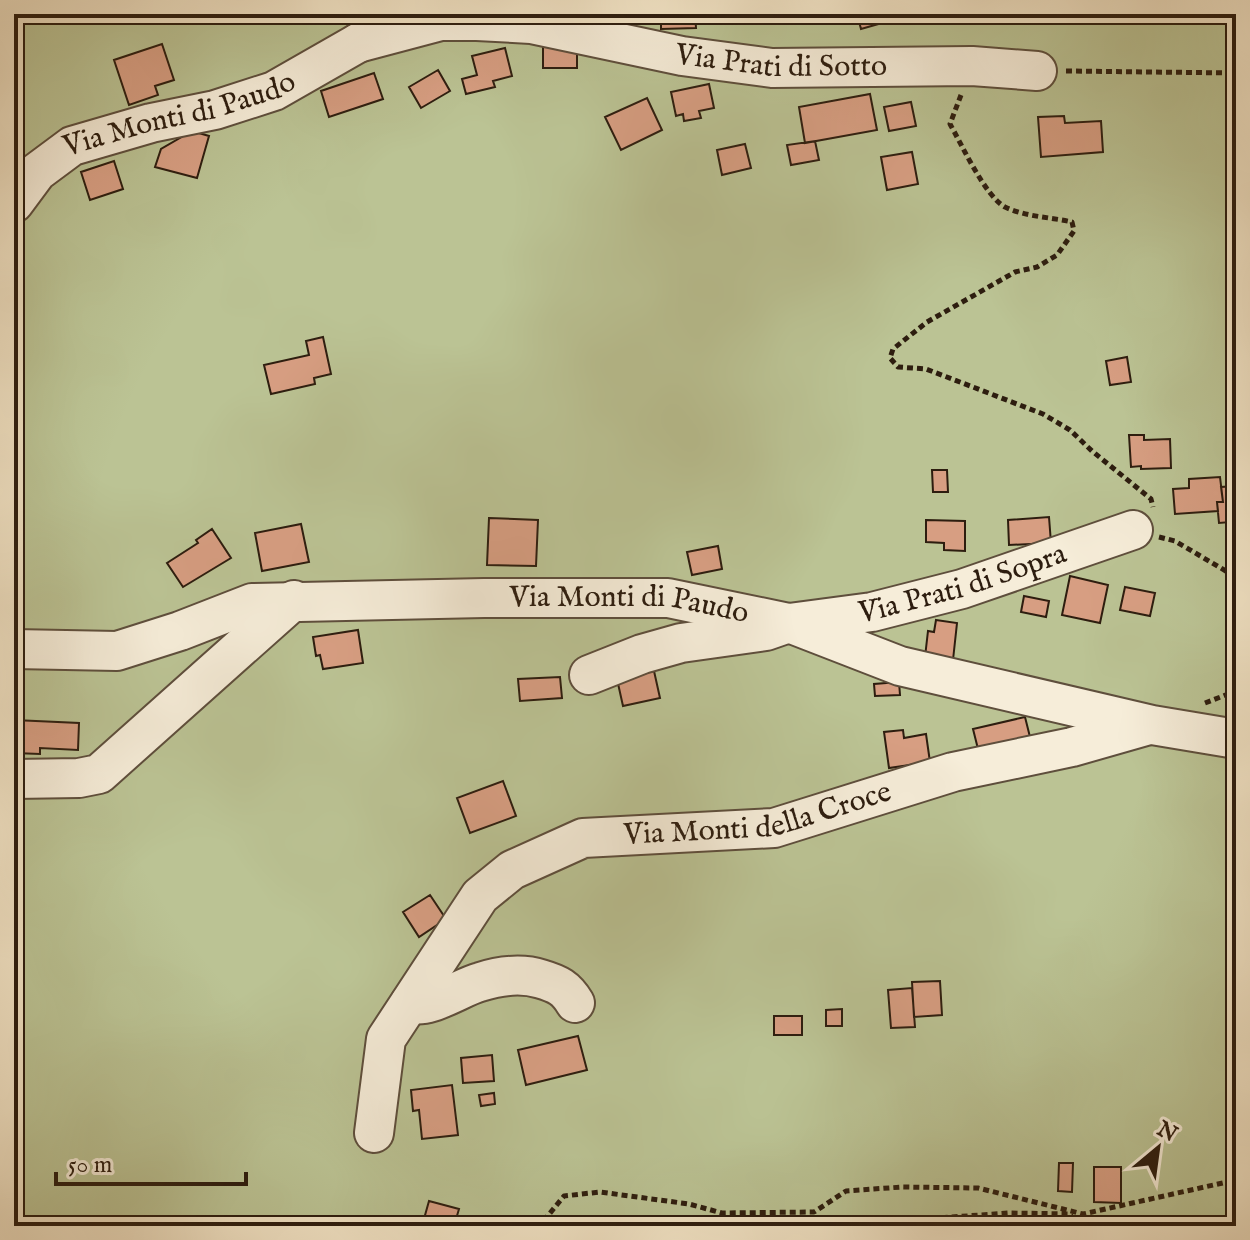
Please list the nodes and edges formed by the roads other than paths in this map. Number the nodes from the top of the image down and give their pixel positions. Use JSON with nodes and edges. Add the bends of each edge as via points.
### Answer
{"nodes":[{"id":1,"x":408,"y":14,"type":"edge"},
{"id":2,"x":358,"y":43,"type":"junction"},
{"id":3,"x":1037,"y":71,"type":"road end"},
{"id":4,"x":14,"y":203,"type":"edge"},
{"id":5,"x":1133,"y":530,"type":"road end"},
{"id":6,"x":294,"y":600,"type":"junction"},
{"id":7,"x":789,"y":623,"type":"junction"},
{"id":8,"x":14,"y":649,"type":"edge"},
{"id":9,"x":589,"y":675,"type":"dead end"},
{"id":10,"x":1152,"y":725,"type":"junction"},
{"id":11,"x":1236,"y":739,"type":"edge"},
{"id":12,"x":14,"y":779,"type":"edge"},
{"id":13,"x":415,"y":997,"type":"junction"},
{"id":14,"x":575,"y":1003,"type":"dead end"},
{"id":15,"x":374,"y":1133,"type":"dead end"}],
"edges":[{"from":1,"to":2,"type":"street"},
{"from":2,"to":3,"type":"street","name":"Via Prati di Sotto","via":[[441,21],[477,21],[531,24],[682,56],[772,68],[972,66]]},
{"from":2,"to":4,"type":"street","name":"Via Monti di Paudo","via":[[274,91],[72,146],[37,172]]},
{"from":5,"to":7,"type":"street","name":"Via Prati di Sopra","via":[[962,589],[872,612]]},
{"from":6,"to":7,"type":"street","name":"Via Monti di Paudo","via":[[668,598]]},
{"from":6,"to":8,"type":"street","name":"Via Monti di Paudo","via":[[252,603],[117,651]]},
{"from":6,"to":12,"type":"street","via":[[99,774]]},
{"from":7,"to":9,"type":"street","via":[[681,643]]},
{"from":7,"to":10,"type":"street","name":"Via Monti di Paudo","via":[[900,666]]},
{"from":10,"to":11,"type":"street","name":"Via Monti di Paudo"},
{"from":10,"to":13,"type":"street","name":"Via Monti della Croce","via":[[953,772],[774,828],[583,838],[512,870],[480,896]]},
{"from":13,"to":14,"type":"street","via":[[416,1006],[478,982],[532,976],[568,990]]},
{"from":13,"to":15,"type":"street","name":"Via Monti della Croce","via":[[386,1039]]}]}
